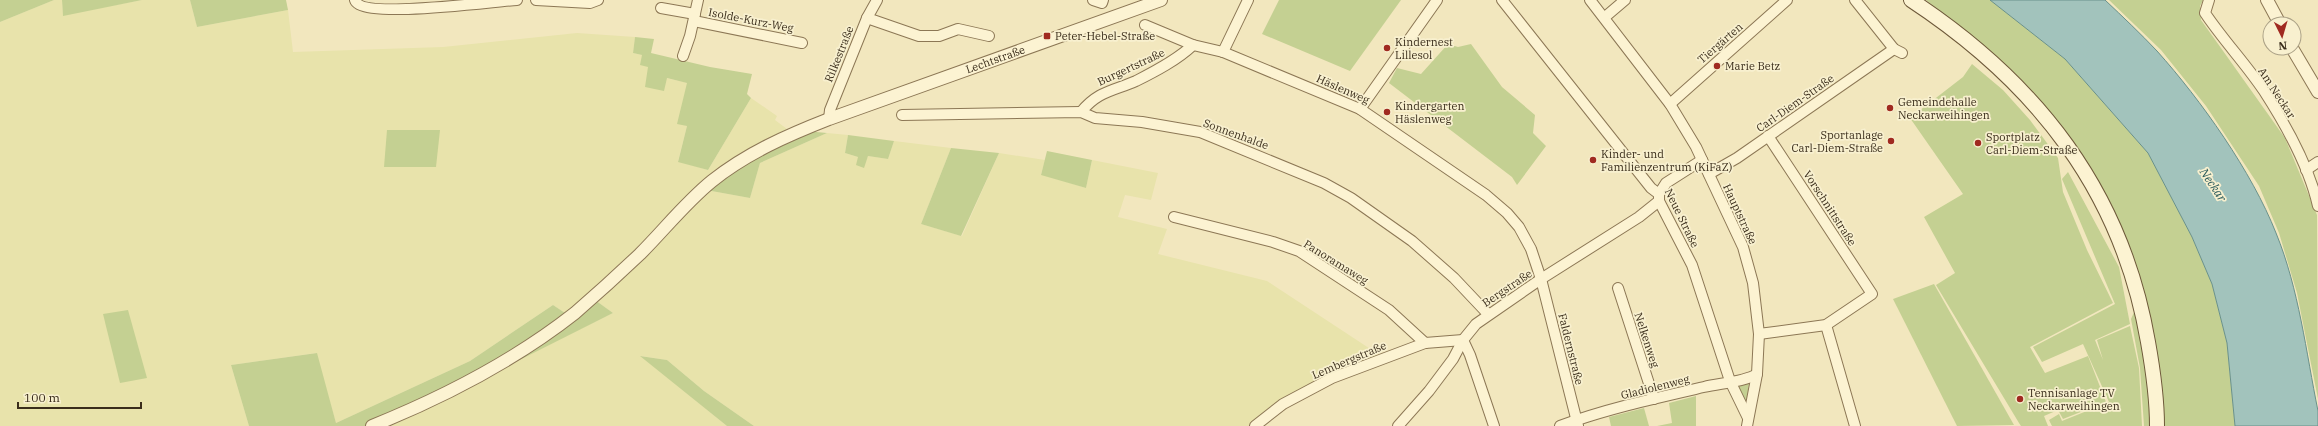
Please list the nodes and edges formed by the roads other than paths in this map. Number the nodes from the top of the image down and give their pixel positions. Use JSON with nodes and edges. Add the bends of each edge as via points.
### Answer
{"nodes":[{"id":1,"x":355,"y":0,"type":"edge"},
{"id":2,"x":517,"y":0,"type":"edge"},
{"id":3,"x":536,"y":0,"type":"edge"},
{"id":4,"x":598,"y":0,"type":"edge"},
{"id":5,"x":698,"y":0,"type":"edge"},
{"id":6,"x":877,"y":0,"type":"edge"},
{"id":7,"x":1161,"y":0,"type":"edge"},
{"id":8,"x":1248,"y":0,"type":"edge"},
{"id":9,"x":1437,"y":0,"type":"edge"},
{"id":10,"x":1502,"y":0,"type":"edge"},
{"id":11,"x":1590,"y":0,"type":"edge"},
{"id":12,"x":1625,"y":0,"type":"edge"},
{"id":13,"x":1787,"y":0,"type":"edge"},
{"id":14,"x":1855,"y":0,"type":"edge"},
{"id":15,"x":1911,"y":0,"type":"edge"},
{"id":16,"x":2209,"y":0,"type":"edge"},
{"id":17,"x":2267,"y":0,"type":"edge"},
{"id":18,"x":661,"y":8,"type":"dead end"},
{"id":19,"x":2276,"y":16,"type":"edge"},
{"id":20,"x":1605,"y":17,"type":"junction"},
{"id":21,"x":695,"y":18,"type":"junction"},
{"id":22,"x":867,"y":18,"type":"junction"},
{"id":23,"x":1145,"y":25,"type":"dead end"},
{"id":24,"x":989,"y":36,"type":"dead end"},
{"id":25,"x":802,"y":43,"type":"dead end"},
{"id":26,"x":1193,"y":45,"type":"junction"},
{"id":27,"x":1223,"y":52,"type":"junction"},
{"id":28,"x":683,"y":56,"type":"dead end"},
{"id":29,"x":2297,"y":56,"type":"edge"},
{"id":30,"x":2318,"y":92,"type":"edge"},
{"id":31,"x":1670,"y":104,"type":"junction"},
{"id":32,"x":1360,"y":109,"type":"junction"},
{"id":33,"x":1081,"y":112,"type":"junction"},
{"id":34,"x":902,"y":115,"type":"dead end"},
{"id":35,"x":830,"y":119,"type":"junction"},
{"id":36,"x":1768,"y":136,"type":"junction"},
{"id":37,"x":1702,"y":160,"type":"junction"},
{"id":38,"x":2318,"y":162,"type":"edge"},
{"id":39,"x":2306,"y":170,"type":"junction"},
{"id":40,"x":1708,"y":174,"type":"junction"},
{"id":41,"x":2316,"y":191,"type":"edge"},
{"id":42,"x":1659,"y":197,"type":"junction"},
{"id":43,"x":2318,"y":206,"type":"edge"},
{"id":44,"x":1174,"y":217,"type":"dead end"},
{"id":45,"x":1541,"y":279,"type":"junction"},
{"id":46,"x":1618,"y":288,"type":"dead end"},
{"id":47,"x":1488,"y":314,"type":"junction"},
{"id":48,"x":1826,"y":325,"type":"junction"},
{"id":49,"x":1759,"y":334,"type":"junction"},
{"id":50,"x":1463,"y":340,"type":"junction"},
{"id":51,"x":1425,"y":343,"type":"junction"},
{"id":52,"x":1757,"y":374,"type":"junction"},
{"id":53,"x":1730,"y":381,"type":"junction"},
{"id":54,"x":1654,"y":399,"type":"junction"},
{"id":55,"x":1407,"y":415,"type":"junction"},
{"id":56,"x":1747,"y":422,"type":"edge"},
{"id":57,"x":1577,"y":423,"type":"edge"},
{"id":58,"x":372,"y":426,"type":"edge"},
{"id":59,"x":1255,"y":426,"type":"edge"},
{"id":60,"x":1398,"y":426,"type":"edge"},
{"id":61,"x":1411,"y":426,"type":"edge"},
{"id":62,"x":1494,"y":426,"type":"edge"},
{"id":63,"x":1560,"y":426,"type":"edge"},
{"id":64,"x":1855,"y":426,"type":"edge"},
{"id":65,"x":2157,"y":426,"type":"edge"}],
"edges":[{"from":1,"to":2,"type":"street","via":[[361,6],[382,10]]},
{"from":3,"to":4,"type":"street","via":[[590,3]]},
{"from":5,"to":21,"type":"street"},
{"from":6,"to":22,"type":"street","name":"Rilkestraße"},
{"from":7,"to":35,"type":"street","name":"Lechtstraße"},
{"from":8,"to":27,"type":"street"},
{"from":9,"to":32,"type":"street"},
{"from":10,"to":42,"type":"street","name":"Neue Straße"},
{"from":11,"to":20,"type":"street","name":"Hauptstraße"},
{"from":12,"to":20,"type":"street"},
{"from":13,"to":31,"type":"street","name":"Tiergärten"},
{"from":14,"to":36,"type":"street","name":"Carl-Diem-Straße","via":[[1898,51]]},
{"from":15,"to":65,"type":"main road","via":[[1966,39],[2008,76],[2054,126],[2097,190],[2122,242],[2142,309],[2153,368]]},
{"from":16,"to":39,"type":"street","name":"Am Neckar","via":[[2205,13],[2264,90],[2290,135]]},
{"from":17,"to":19,"type":"street"},
{"from":18,"to":21,"type":"street","name":"Isolde-Kurz-Weg"},
{"from":20,"to":31,"type":"street","name":"Hauptstraße"},
{"from":21,"to":25,"type":"street","name":"Isolde-Kurz-Weg"},
{"from":21,"to":28,"type":"street"},
{"from":22,"to":24,"type":"street","via":[[919,36],[939,36],[958,29]]},
{"from":22,"to":35,"type":"street","name":"Rilkestraße","via":[[830,110]]},
{"from":23,"to":26,"type":"street","name":"Häslenweg"},
{"from":26,"to":27,"type":"street","name":"Häslenweg"},
{"from":26,"to":33,"type":"street","name":"Burgertstraße","via":[[1182,56],[1092,99]]},
{"from":27,"to":32,"type":"street","name":"Häslenweg"},
{"from":29,"to":30,"type":"street"},
{"from":31,"to":37,"type":"street","name":"Hauptstraße"},
{"from":32,"to":45,"type":"street","name":"Häslenweg","via":[[1508,212],[1531,250]]},
{"from":33,"to":34,"type":"street","name":"Sonnenhalde"},
{"from":33,"to":47,"type":"street","name":"Sonnenhalde","via":[[1096,118],[1142,122],[1200,132],[1324,183],[1351,198],[1412,241],[1454,278]]},
{"from":35,"to":58,"type":"street","name":"Lechtstraße","via":[[788,135],[748,156],[713,180],[640,254],[589,300],[527,348],[465,384]]},
{"from":36,"to":40,"type":"street","name":"Carl-Diem-Straße"},
{"from":36,"to":48,"type":"street","name":"Vorschnittstraße","via":[[1872,294]]},
{"from":37,"to":40,"type":"street","name":"Hauptstraße"},
{"from":37,"to":42,"type":"street","name":"Bergstraße","via":[[1666,183]]},
{"from":38,"to":39,"type":"street"},
{"from":39,"to":41,"type":"street","name":"Am Neckar"},
{"from":40,"to":49,"type":"street","name":"Hauptstraße","via":[[1745,253],[1756,299]]},
{"from":41,"to":43,"type":"street","name":"Am Neckar"},
{"from":42,"to":45,"type":"street","name":"Bergstraße","via":[[1639,217]]},
{"from":42,"to":53,"type":"street","name":"Neue Straße","via":[[1692,265]]},
{"from":44,"to":51,"type":"street","name":"Panoramaweg","via":[[1299,251],[1389,310]]},
{"from":45,"to":47,"type":"street","name":"Bergstraße"},
{"from":45,"to":57,"type":"street","name":"Faldernstraße"},
{"from":46,"to":54,"type":"street","name":"Nelkenweg"},
{"from":47,"to":50,"type":"street","name":"Bergstraße"},
{"from":48,"to":49,"type":"street"},
{"from":48,"to":64,"type":"street"},
{"from":49,"to":52,"type":"street","name":"Hauptstraße"},
{"from":50,"to":51,"type":"street","name":"Lembergstraße"},
{"from":50,"to":55,"type":"street","name":"Bergstraße","via":[[1453,359]]},
{"from":50,"to":62,"type":"street"},
{"from":51,"to":59,"type":"street","name":"Lembergstraße","via":[[1332,378],[1283,404]]},
{"from":52,"to":53,"type":"street","name":"Gladiolenweg","via":[[1749,379]]},
{"from":52,"to":56,"type":"street","name":"Hauptstraße"},
{"from":53,"to":54,"type":"street","name":"Gladiolenweg"},
{"from":53,"to":56,"type":"street","name":"Neue Straße"},
{"from":54,"to":57,"type":"street","name":"Gladiolenweg"},
{"from":55,"to":60,"type":"street","name":"Bergstraße"},
{"from":55,"to":61,"type":"street"},
{"from":57,"to":63,"type":"street","name":"Gladiolenweg"}]}
